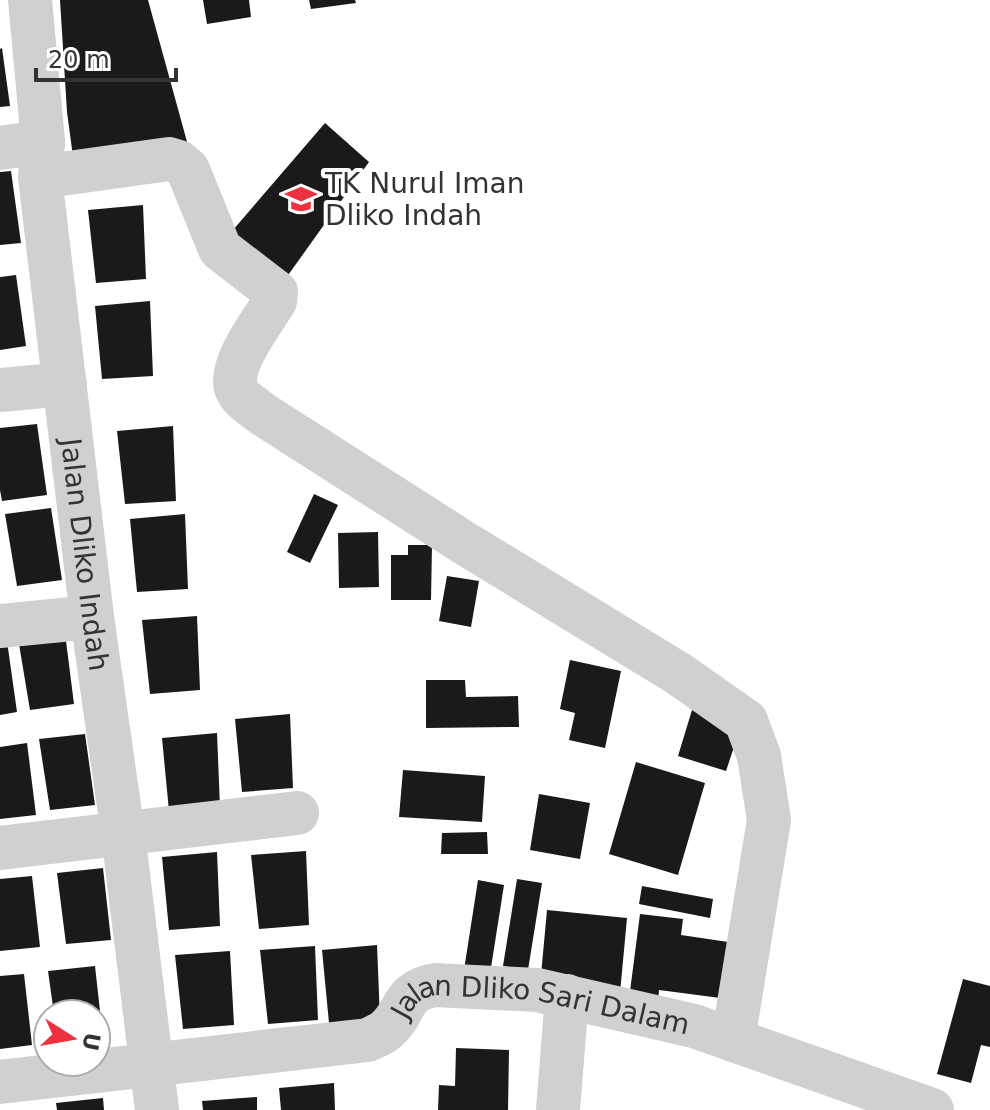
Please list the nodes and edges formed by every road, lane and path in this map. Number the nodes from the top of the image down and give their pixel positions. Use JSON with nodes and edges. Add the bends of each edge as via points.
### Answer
{"nodes":[{"id":1,"x":30,"y":0,"type":"edge"},
{"id":2,"x":0,"y":148,"type":"edge"},
{"id":3,"x":41,"y":160,"type":"junction"},
{"id":4,"x":65,"y":384,"type":"junction"},
{"id":5,"x":0,"y":390,"type":"edge"},
{"id":6,"x":92,"y":617,"type":"junction"},
{"id":7,"x":0,"y":626,"type":"edge"},
{"id":8,"x":297,"y":813,"type":"dead end"},
{"id":9,"x":123,"y":834,"type":"junction"},
{"id":10,"x":0,"y":848,"type":"edge"},
{"id":11,"x":567,"y":996,"type":"junction"},
{"id":12,"x":733,"y":1040,"type":"junction"},
{"id":13,"x":151,"y":1065,"type":"junction"},
{"id":14,"x":0,"y":1082,"type":"edge"},
{"id":15,"x":157,"y":1110,"type":"edge"},
{"id":16,"x":558,"y":1110,"type":"edge"},
{"id":17,"x":932,"y":1110,"type":"edge"}],
"edges":[{"from":1,"to":3,"type":"street","name":"Jalan Dliko Indah"},
{"from":2,"to":3,"type":"street"},
{"from":3,"to":4,"type":"street","name":"Jalan Dliko Indah"},
{"from":3,"to":12,"type":"street","via":[[179,162],[188,170],[220,249],[276,292],[239,360],[237,391],[261,413],[746,721],[759,756],[769,820]]},
{"from":4,"to":5,"type":"street"},
{"from":4,"to":6,"type":"street","name":"Jalan Dliko Indah"},
{"from":6,"to":7,"type":"street"},
{"from":6,"to":9,"type":"street","name":"Jalan Dliko Indah"},
{"from":8,"to":9,"type":"street"},
{"from":9,"to":10,"type":"street"},
{"from":9,"to":13,"type":"street","name":"Jalan Dliko Indah"},
{"from":11,"to":12,"type":"street","name":"Jalan Dliko Sari Dalam"},
{"from":11,"to":13,"type":"street","name":"Jalan Dliko Sari Dalam","via":[[435,985],[415,992],[385,1031],[368,1040]]},
{"from":11,"to":16,"type":"street"},
{"from":12,"to":17,"type":"street","name":"Jalan Dliko Sari Dalam"},
{"from":13,"to":14,"type":"street","name":"Jalan Dliko Sari Dalam"},
{"from":13,"to":15,"type":"street","name":"Jalan Dliko Indah"}]}
